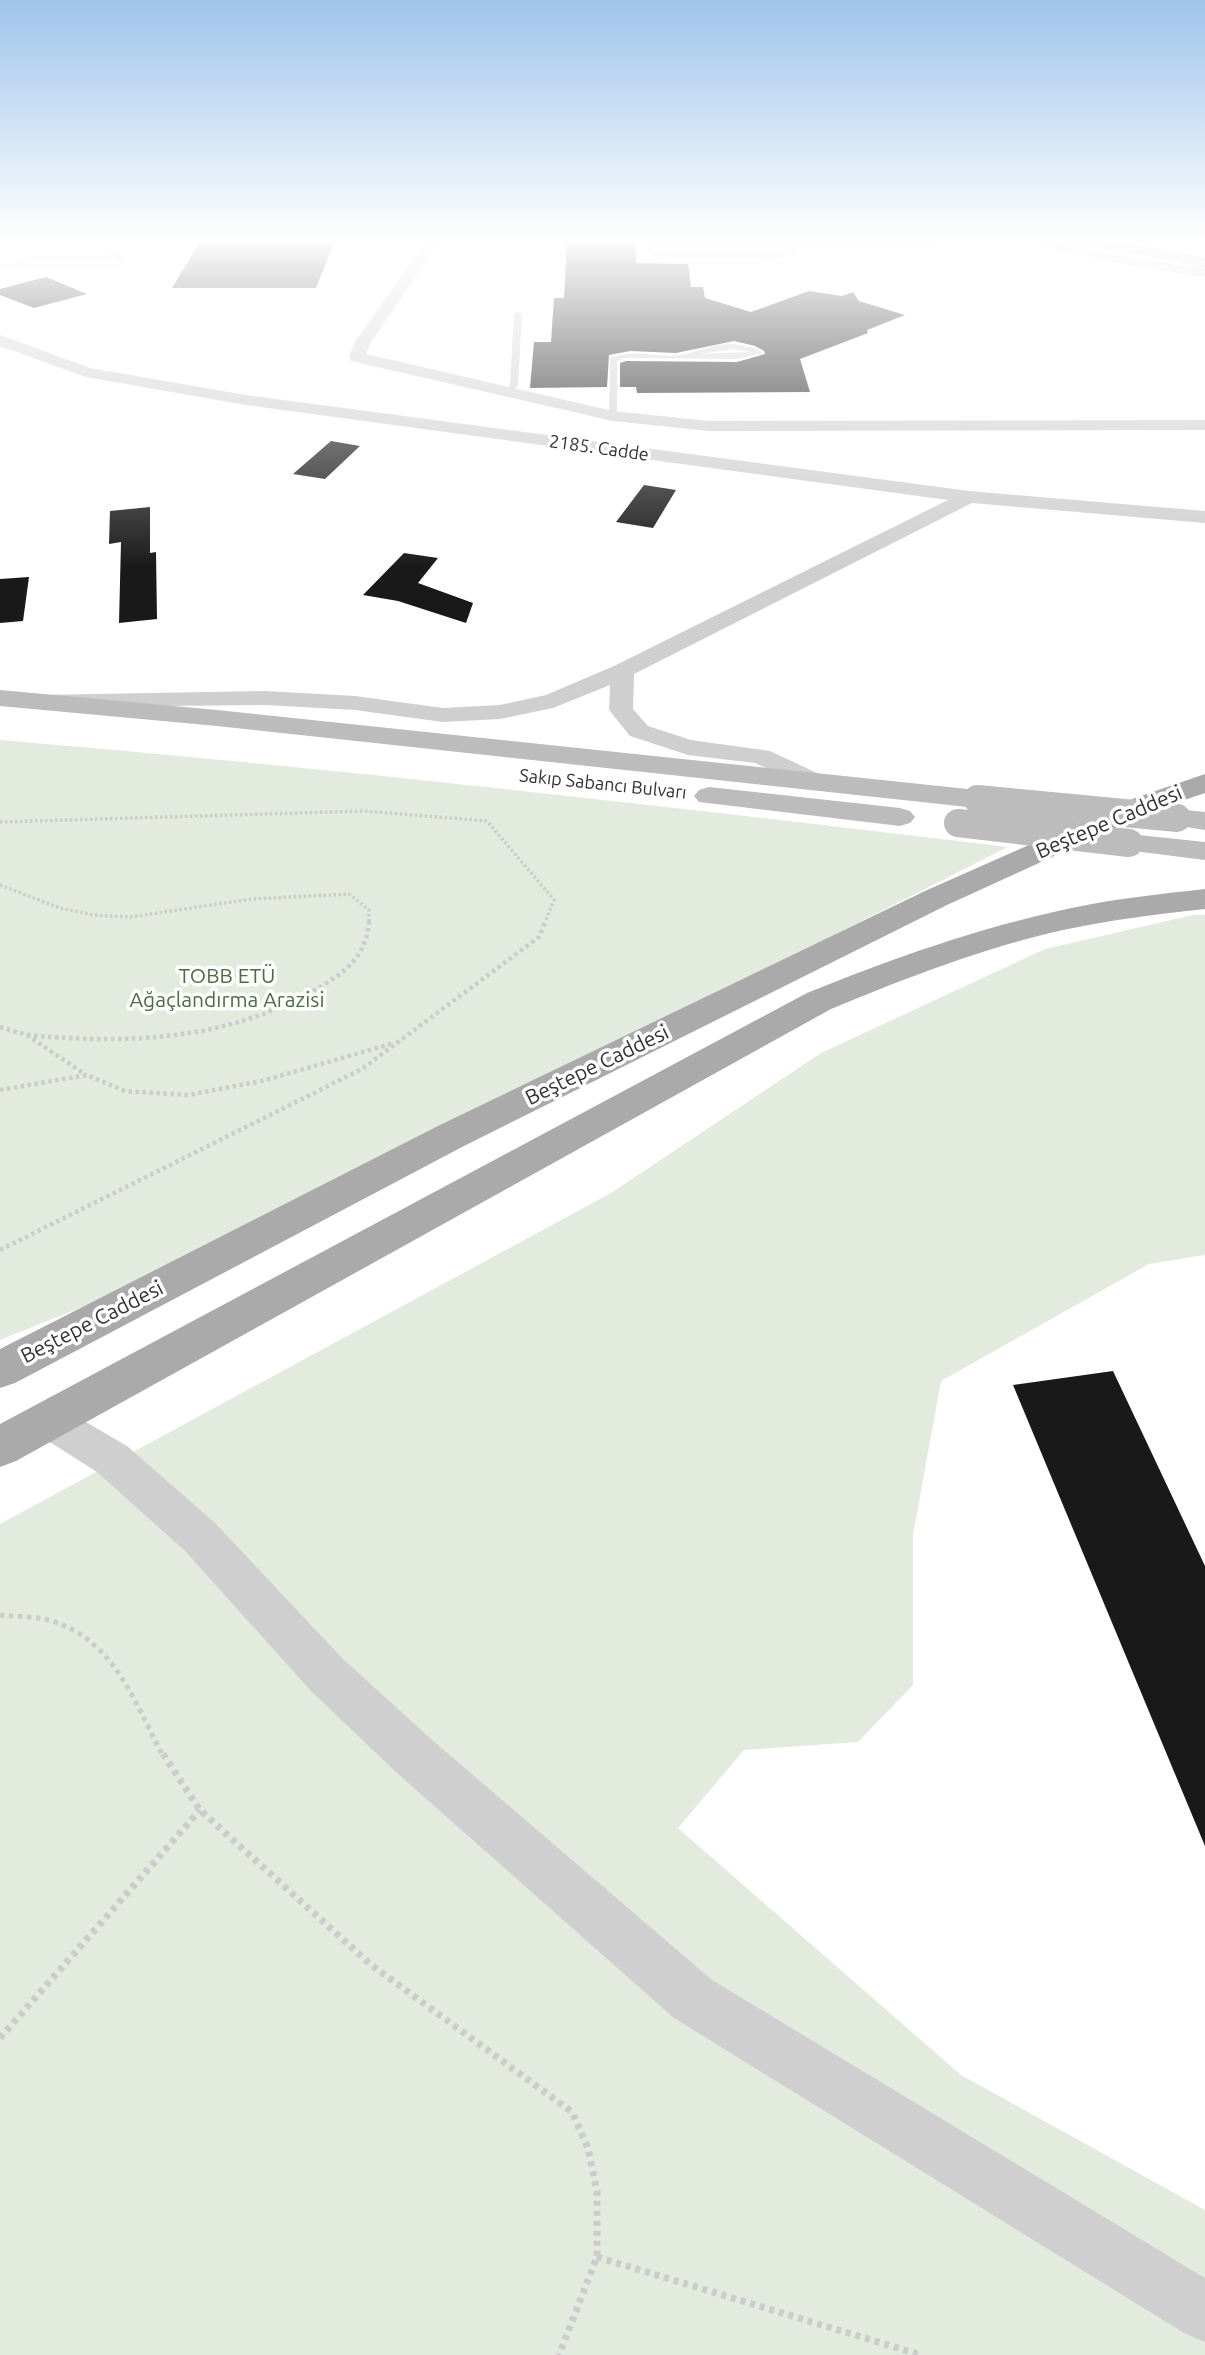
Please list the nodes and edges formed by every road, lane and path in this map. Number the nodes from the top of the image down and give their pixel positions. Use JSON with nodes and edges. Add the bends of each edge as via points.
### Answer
{"nodes":[{"id":1,"x":21,"y":348,"type":"edge"},
{"id":2,"x":361,"y":348,"type":"edge"},
{"id":3,"x":516,"y":348,"type":"edge"},
{"id":4,"x":707,"y":348,"type":"edge"},
{"id":5,"x":746,"y":348,"type":"edge"},
{"id":6,"x":690,"y":354,"type":"junction"},
{"id":7,"x":509,"y":392,"type":"junction"},
{"id":8,"x":613,"y":416,"type":"junction"},
{"id":9,"x":1205,"y":425,"type":"edge"},
{"id":10,"x":969,"y":497,"type":"junction"},
{"id":11,"x":1205,"y":517,"type":"edge"},
{"id":12,"x":622,"y":671,"type":"junction"},
{"id":13,"x":16,"y":708,"type":"edge"},
{"id":14,"x":810,"y":780,"type":"junction"},
{"id":15,"x":1205,"y":783,"type":"edge"},
{"id":16,"x":1191,"y":820,"type":"edge"},
{"id":17,"x":0,"y":822,"type":"edge"},
{"id":18,"x":1205,"y":851,"type":"edge"},
{"id":19,"x":0,"y":885,"type":"edge"},
{"id":20,"x":1205,"y":899,"type":"edge"},
{"id":21,"x":0,"y":1027,"type":"edge"},
{"id":22,"x":27,"y":1035,"type":"junction"},
{"id":23,"x":399,"y":1041,"type":"junction"},
{"id":24,"x":86,"y":1075,"type":"junction"},
{"id":25,"x":0,"y":1090,"type":"edge"},
{"id":26,"x":0,"y":1250,"type":"edge"},
{"id":27,"x":0,"y":1370,"type":"edge"},
{"id":28,"x":48,"y":1420,"type":"junction"},
{"id":29,"x":0,"y":1447,"type":"edge"},
{"id":30,"x":0,"y":1615,"type":"edge"},
{"id":31,"x":200,"y":1810,"type":"junction"},
{"id":32,"x":0,"y":2038,"type":"edge"},
{"id":33,"x":597,"y":2258,"type":"junction"},
{"id":34,"x":1205,"y":2312,"type":"edge"},
{"id":35,"x":559,"y":2355,"type":"edge"},
{"id":36,"x":921,"y":2355,"type":"edge"}],
"edges":[{"from":1,"to":10,"type":"street","name":"2185. Cadde","via":[[86,372],[135,382]]},
{"from":2,"to":7,"type":"street","via":[[357,357]]},
{"from":3,"to":7,"type":"lane","via":[[514,385]]},
{"from":4,"to":6,"type":"lane"},
{"from":5,"to":6,"type":"lane","via":[[759,353]]},
{"from":6,"to":8,"type":"lane","via":[[625,355],[613,360]]},
{"from":7,"to":8,"type":"street"},
{"from":8,"to":9,"type":"street","via":[[709,426]]},
{"from":10,"to":11,"type":"street","name":"2185. Cadde"},
{"from":10,"to":12,"type":"street"},
{"from":12,"to":13,"type":"street","via":[[553,701],[500,712],[454,714],[265,698]]},
{"from":12,"to":14,"type":"street","via":[[621,709],[639,730],[688,747],[761,756]]},
{"from":13,"to":14,"type":"main road","name":"Sakıp Sabancı Bulvarı"},
{"from":13,"to":18,"type":"main road","name":"Sakıp Sabancı Bulvarı","bridge":true,"via":[[199,740]]},
{"from":14,"to":16,"type":"main road","name":"Sakıp Sabancı Bulvarı","bridge":true},
{"from":15,"to":27,"type":"main road","name":"Beştepe Caddesi","via":[[1145,804],[936,898],[451,1136]]},
{"from":17,"to":23,"type":"path","via":[[365,811],[487,821],[554,900],[547,919],[539,937]]},
{"from":19,"to":22,"type":"path","via":[[60,908],[130,917],[252,899],[349,894],[369,910],[370,936],[357,962],[274,1012],[212,1032],[155,1039],[91,1041]]},
{"from":20,"to":28,"type":"main road","via":[[1046,924],[895,970],[819,1001]]},
{"from":21,"to":22,"type":"path"},
{"from":22,"to":24,"type":"path"},
{"from":23,"to":24,"type":"path","via":[[262,1081],[188,1095],[125,1091]]},
{"from":23,"to":26,"type":"path","via":[[362,1069]]},
{"from":24,"to":25,"type":"path"},
{"from":28,"to":29,"type":"main road"},
{"from":28,"to":34,"type":"street","via":[[112,1459],[190,1528],[327,1675],[693,1999]]},
{"from":30,"to":31,"type":"path","via":[[48,1620],[83,1635],[111,1659],[165,1759]]},
{"from":31,"to":32,"type":"path"},
{"from":31,"to":33,"type":"path","via":[[370,1964],[572,2112],[588,2148],[597,2192]]},
{"from":33,"to":35,"type":"path"},
{"from":33,"to":36,"type":"path"}]}
